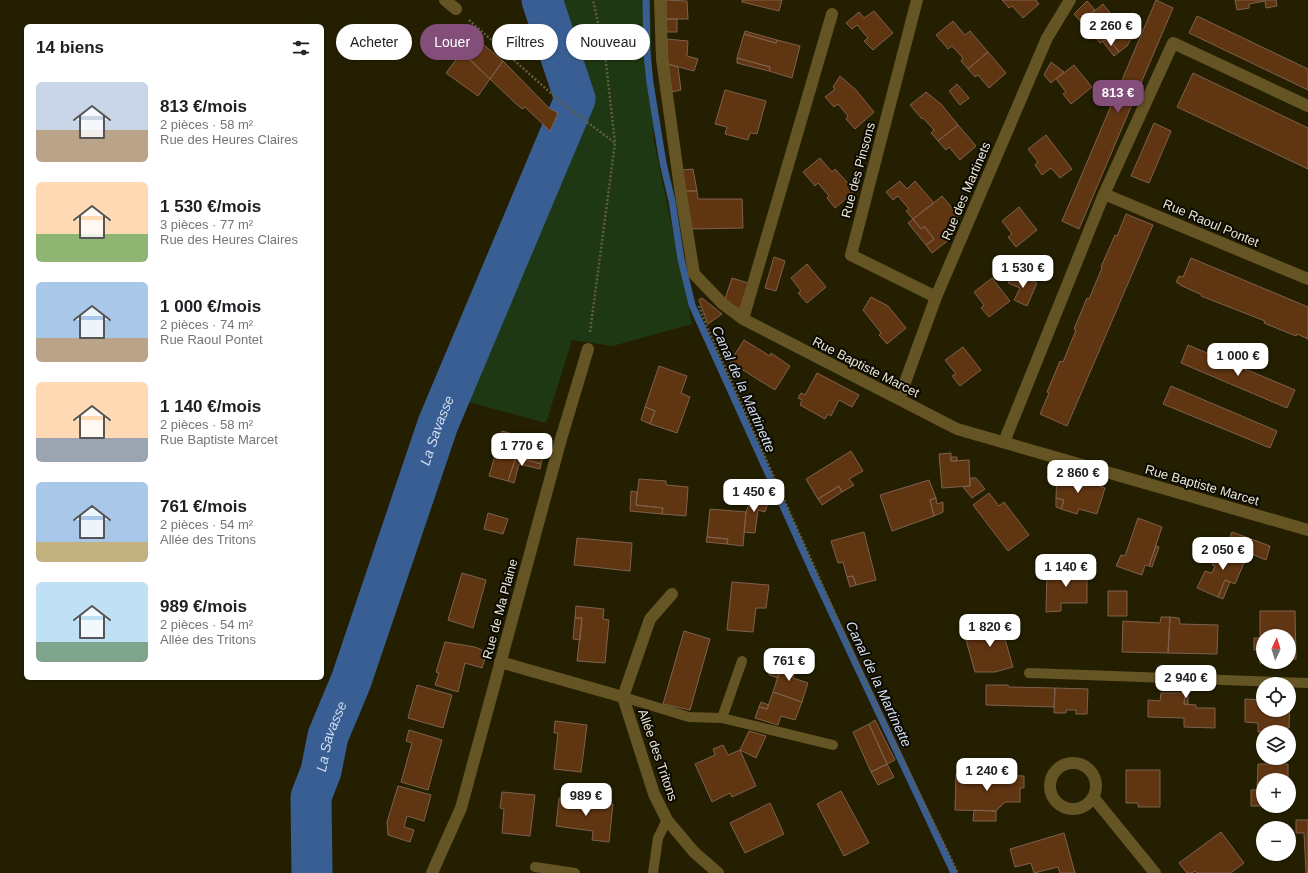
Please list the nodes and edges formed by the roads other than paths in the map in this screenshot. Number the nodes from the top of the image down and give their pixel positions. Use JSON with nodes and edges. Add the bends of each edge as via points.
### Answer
{"nodes":[{"id":1,"x":445,"y":0,"type":"edge"},
{"id":2,"x":660,"y":0,"type":"edge"},
{"id":3,"x":917,"y":0,"type":"edge"},
{"id":4,"x":1070,"y":0,"type":"edge"},
{"id":5,"x":456,"y":9,"type":"road end"},
{"id":6,"x":832,"y":14,"type":"dead end"},
{"id":7,"x":1308,"y":106,"type":"edge"},
{"id":8,"x":1104,"y":194,"type":"junction"},
{"id":9,"x":1308,"y":279,"type":"edge"},
{"id":10,"x":936,"y":297,"type":"junction"},
{"id":11,"x":743,"y":319,"type":"junction"},
{"id":12,"x":588,"y":349,"type":"road end"},
{"id":13,"x":899,"y":399,"type":"junction"},
{"id":14,"x":1004,"y":442,"type":"junction"},
{"id":15,"x":1308,"y":530,"type":"edge"},
{"id":16,"x":672,"y":594,"type":"dead end"},
{"id":17,"x":742,"y":661,"type":"dead end"},
{"id":18,"x":500,"y":662,"type":"junction"},
{"id":19,"x":1029,"y":673,"type":"dead end"},
{"id":20,"x":1308,"y":683,"type":"edge"},
{"id":21,"x":623,"y":697,"type":"junction"},
{"id":22,"x":722,"y":718,"type":"junction"},
{"id":23,"x":833,"y":745,"type":"dead end"},
{"id":24,"x":1093,"y":798,"type":"dead end"},
{"id":25,"x":667,"y":820,"type":"junction"},
{"id":26,"x":535,"y":867,"type":"dead end"},
{"id":27,"x":715,"y":872,"type":"edge"},
{"id":28,"x":432,"y":873,"type":"edge"},
{"id":29,"x":575,"y":873,"type":"edge"},
{"id":30,"x":652,"y":873,"type":"edge"},
{"id":31,"x":1155,"y":873,"type":"edge"}],
"edges":[{"from":1,"to":5,"type":"street"},
{"from":2,"to":11,"type":"street","name":"Rue Baptiste Marcet","via":[[662,59],[694,274],[723,304]]},
{"from":3,"to":10,"type":"street","name":"Rue des Pinsons","via":[[851,254]]},
{"from":4,"to":10,"type":"street","name":"Rue des Martinets","via":[[1047,38]]},
{"from":6,"to":11,"type":"street"},
{"from":7,"to":8,"type":"street","via":[[1173,43]]},
{"from":8,"to":9,"type":"street","name":"Rue Raoul Pontet"},
{"from":8,"to":14,"type":"street"},
{"from":10,"to":13,"type":"street","name":"Rue des Martinets"},
{"from":11,"to":13,"type":"street","name":"Rue Baptiste Marcet"},
{"from":12,"to":18,"type":"street","name":"Rue de Ma Plaine"},
{"from":13,"to":14,"type":"street","name":"Rue Baptiste Marcet","via":[[957,429]]},
{"from":14,"to":15,"type":"street","name":"Rue Baptiste Marcet"},
{"from":16,"to":21,"type":"street","name":"Allée des Tritons","via":[[650,620]]},
{"from":17,"to":22,"type":"lane"},
{"from":18,"to":21,"type":"street","name":"Allée des Tritons"},
{"from":18,"to":28,"type":"street","name":"Rue de Ma Plaine","via":[[461,808]]},
{"from":19,"to":20,"type":"lane"},
{"from":21,"to":22,"type":"lane","name":"Allée des Tritons","via":[[689,717]]},
{"from":21,"to":25,"type":"street","name":"Allée des Tritons","via":[[654,794]]},
{"from":22,"to":23,"type":"lane","name":"Allée des Tritons"},
{"from":24,"to":31,"type":"street"},
{"from":25,"to":27,"type":"street","name":"Allée des Tritons"},
{"from":25,"to":30,"type":"lane","via":[[658,838]]},
{"from":26,"to":29,"type":"lane"}]}
